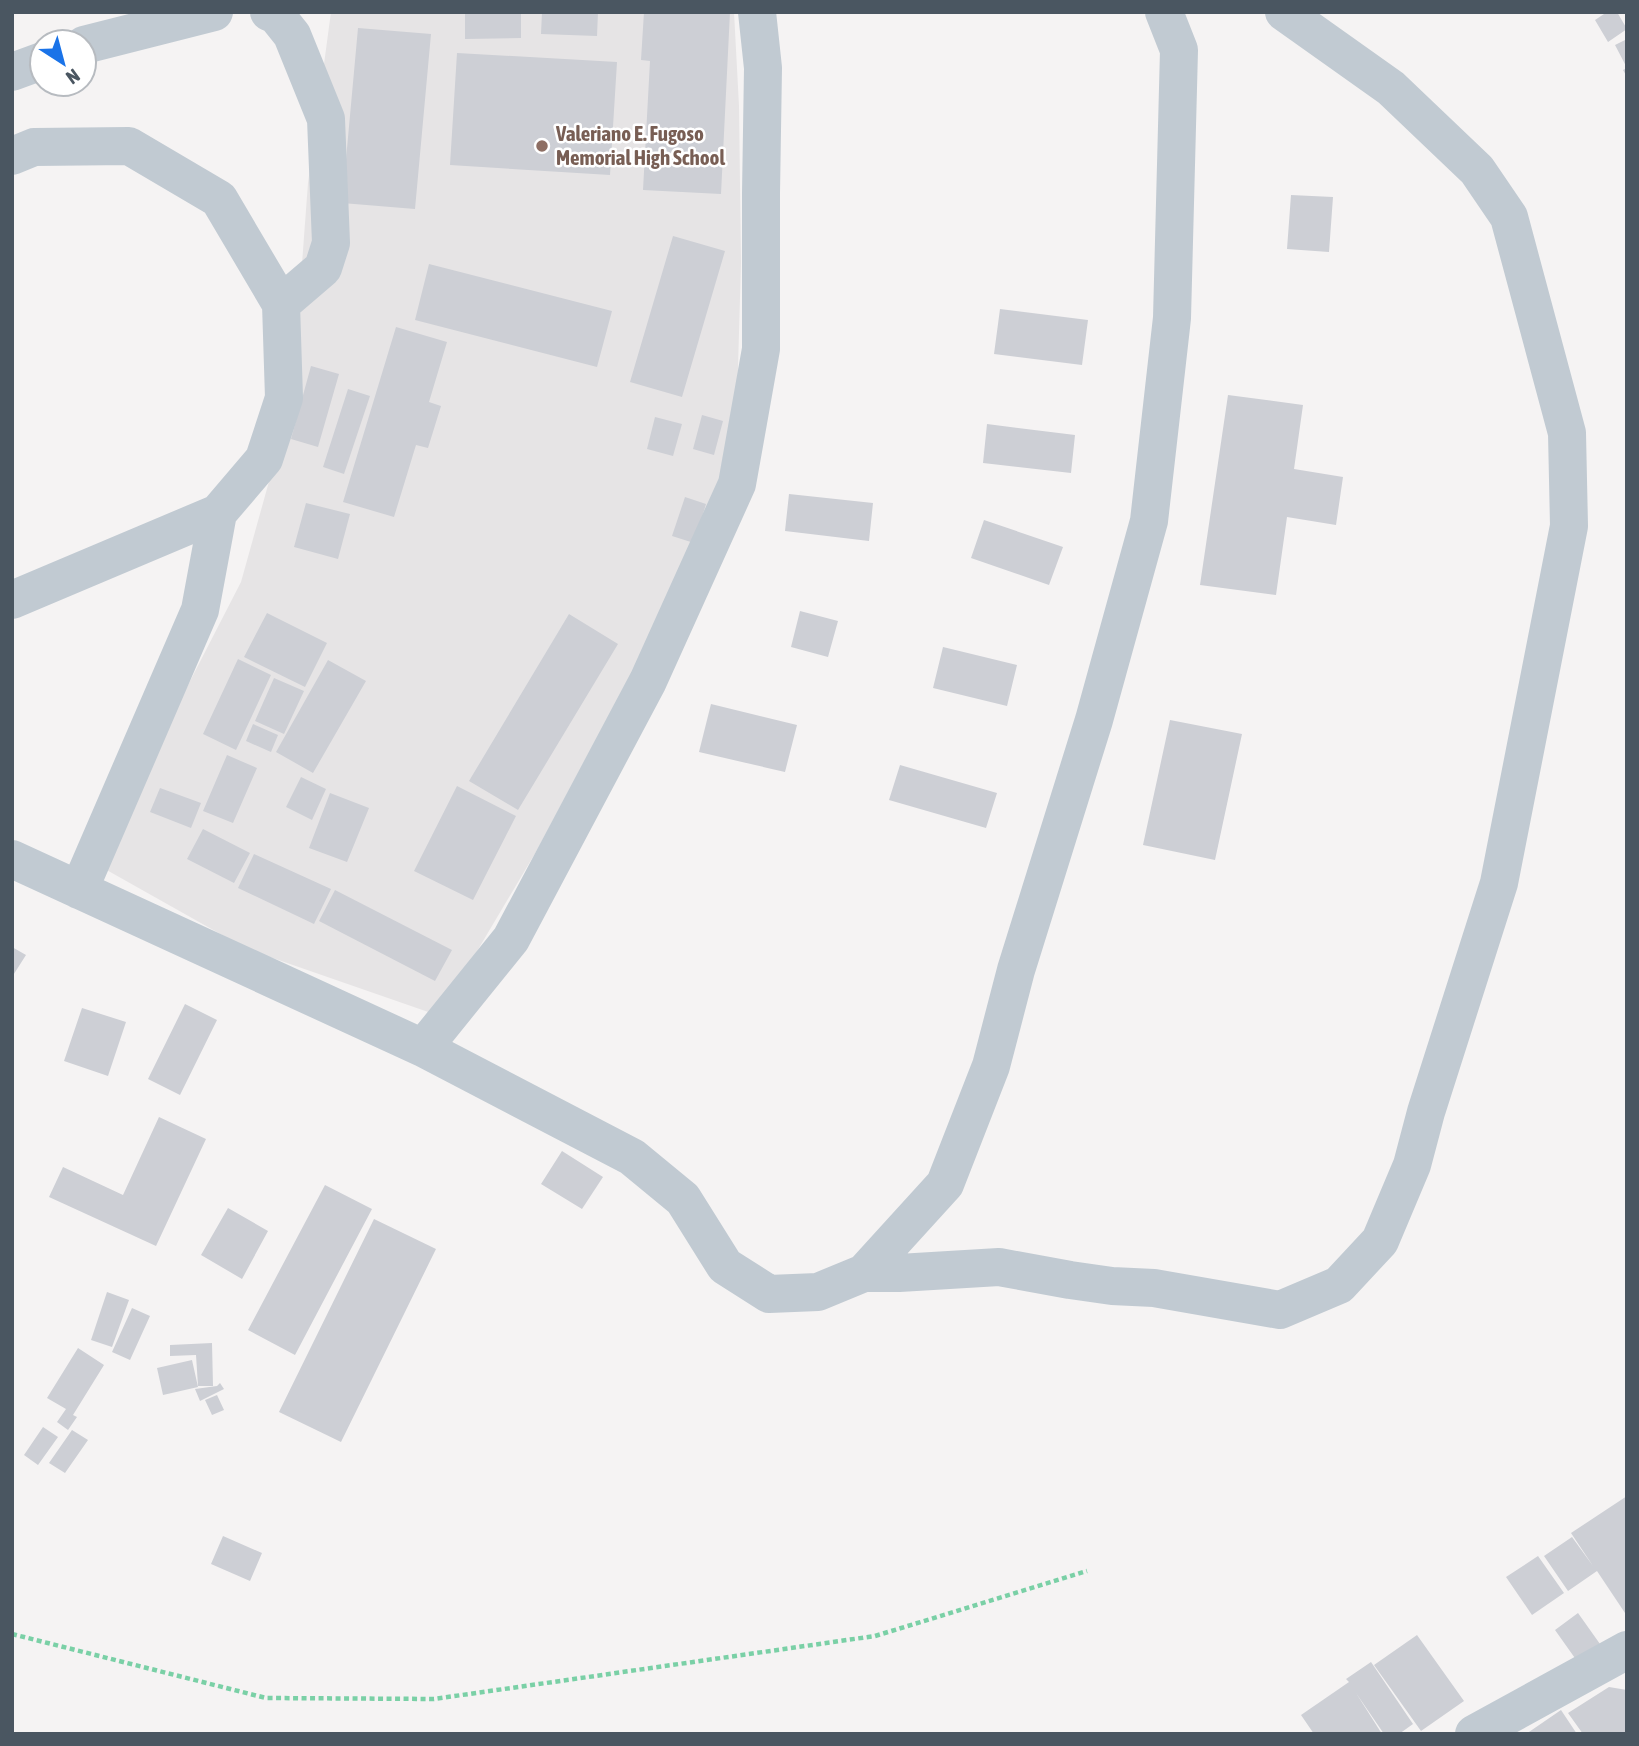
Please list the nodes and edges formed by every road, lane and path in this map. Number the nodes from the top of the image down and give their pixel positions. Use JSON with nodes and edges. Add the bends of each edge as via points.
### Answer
{"nodes":[{"id":1,"x":125,"y":12,"type":"edge"},
{"id":2,"x":214,"y":12,"type":"edge"},
{"id":3,"x":269,"y":12,"type":"edge"},
{"id":4,"x":757,"y":12,"type":"edge"},
{"id":5,"x":1164,"y":12,"type":"edge"},
{"id":6,"x":1284,"y":12,"type":"edge"},
{"id":7,"x":98,"y":32,"type":"edge"},
{"id":8,"x":98,"y":40,"type":"edge"},
{"id":9,"x":12,"y":156,"type":"edge"},
{"id":10,"x":281,"y":304,"type":"junction"},
{"id":11,"x":218,"y":513,"type":"junction"},
{"id":12,"x":12,"y":600,"type":"edge"},
{"id":13,"x":12,"y":859,"type":"edge"},
{"id":14,"x":79,"y":890,"type":"junction"},
{"id":15,"x":423,"y":1048,"type":"junction"},
{"id":16,"x":864,"y":1273,"type":"junction"},
{"id":17,"x":1087,"y":1571,"type":"dead end"},
{"id":18,"x":12,"y":1634,"type":"edge"},
{"id":19,"x":1627,"y":1650,"type":"edge"},
{"id":20,"x":1474,"y":1734,"type":"edge"}],
"edges":[{"from":1,"to":7,"type":"street"},
{"from":2,"to":8,"type":"street"},
{"from":3,"to":10,"type":"street","via":[[292,35],[326,119],[331,243],[323,268]]},
{"from":4,"to":15,"type":"street","via":[[763,68],[761,349],[737,484],[648,681],[511,939]]},
{"from":5,"to":16,"type":"street","via":[[1179,50],[1172,318],[1149,522],[991,1066],[945,1184]]},
{"from":6,"to":16,"type":"street","via":[[1391,88],[1477,170],[1509,218],[1567,433],[1569,526],[1499,883],[1412,1165],[1380,1241],[1339,1285],[1280,1310],[999,1266]]},
{"from":9,"to":10,"type":"street","via":[[34,147],[129,146],[219,199]]},
{"from":10,"to":11,"type":"street","via":[[284,398],[264,459]]},
{"from":11,"to":12,"type":"street"},
{"from":11,"to":14,"type":"street","via":[[200,610]]},
{"from":13,"to":14,"type":"street"},
{"from":14,"to":15,"type":"street"},
{"from":15,"to":16,"type":"street","via":[[632,1157],[683,1199],[725,1266],[769,1293],[818,1292]]},
{"from":17,"to":18,"type":"path","via":[[875,1636],[434,1699],[266,1698]]},
{"from":19,"to":20,"type":"street"}]}
